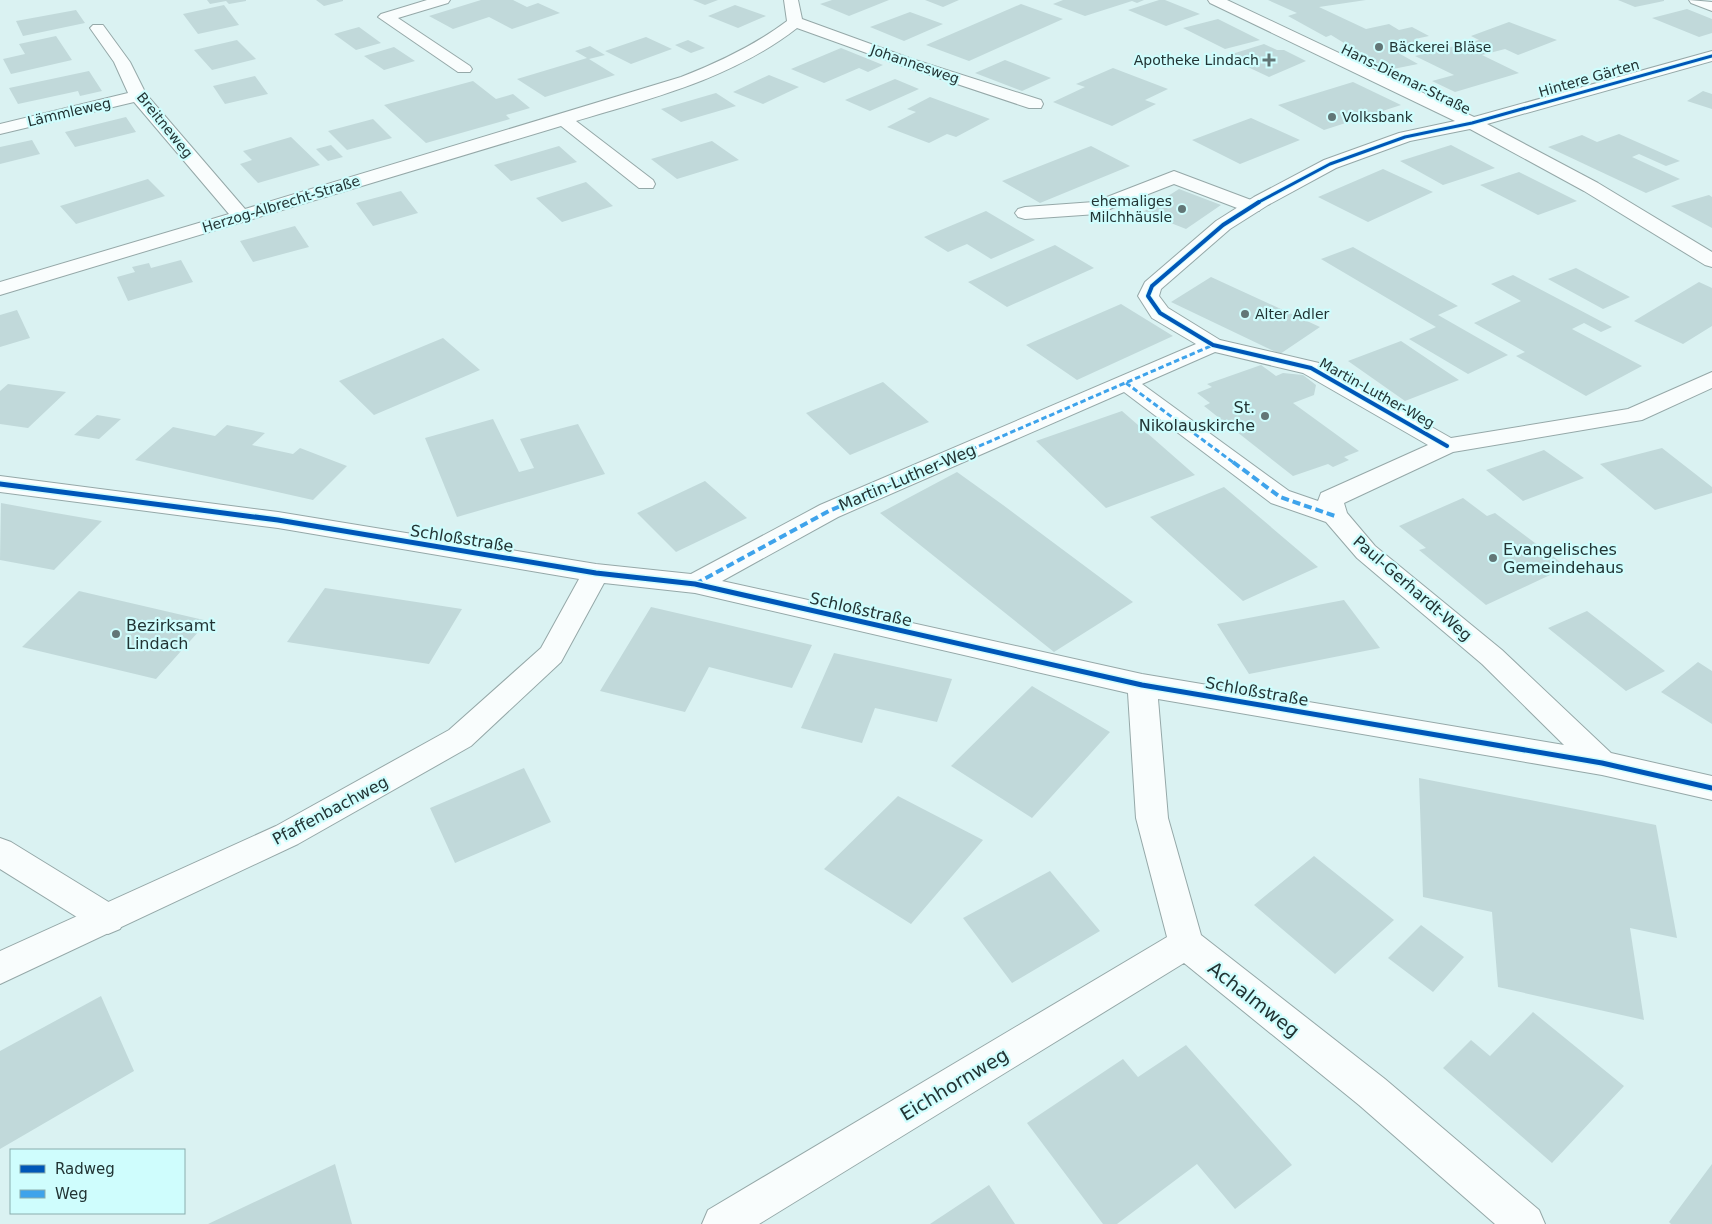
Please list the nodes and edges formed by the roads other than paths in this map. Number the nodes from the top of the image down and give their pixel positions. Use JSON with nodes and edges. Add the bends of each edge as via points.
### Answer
{"nodes":[{"id":1,"x":443,"y":0,"type":"edge"},
{"id":2,"x":790,"y":0,"type":"edge"},
{"id":3,"x":1215,"y":0,"type":"edge"},
{"id":4,"x":1696,"y":0,"type":"edge"},
{"id":5,"x":1712,"y":6,"type":"edge"},
{"id":6,"x":795,"y":22,"type":"junction"},
{"id":7,"x":98,"y":28,"type":"dead end"},
{"id":8,"x":1712,"y":56,"type":"edge"},
{"id":9,"x":464,"y":68,"type":"dead end"},
{"id":10,"x":138,"y":96,"type":"junction"},
{"id":11,"x":1035,"y":104,"type":"dead end"},
{"id":12,"x":563,"y":119,"type":"junction"},
{"id":13,"x":1472,"y":123,"type":"junction"},
{"id":14,"x":0,"y":129,"type":"edge"},
{"id":15,"x":646,"y":184,"type":"dead end"},
{"id":16,"x":1252,"y":207,"type":"junction"},
{"id":17,"x":1025,"y":213,"type":"dead end"},
{"id":18,"x":241,"y":216,"type":"junction"},
{"id":19,"x":1712,"y":261,"type":"edge"},
{"id":20,"x":0,"y":289,"type":"edge"},
{"id":21,"x":1213,"y":345,"type":"junction"},
{"id":22,"x":1712,"y":379,"type":"edge"},
{"id":23,"x":1126,"y":383,"type":"junction"},
{"id":24,"x":1447,"y":446,"type":"junction"},
{"id":25,"x":0,"y":484,"type":"edge"},
{"id":26,"x":1335,"y":516,"type":"junction"},
{"id":27,"x":596,"y":573,"type":"junction"},
{"id":28,"x":695,"y":584,"type":"junction"},
{"id":29,"x":1142,"y":685,"type":"junction"},
{"id":30,"x":1602,"y":763,"type":"junction"},
{"id":31,"x":1712,"y":788,"type":"edge"},
{"id":32,"x":0,"y":852,"type":"edge"},
{"id":33,"x":108,"y":919,"type":"junction"},
{"id":34,"x":1186,"y":944,"type":"junction"},
{"id":35,"x":0,"y":968,"type":"edge"},
{"id":36,"x":722,"y":1224,"type":"edge"},
{"id":37,"x":1525,"y":1224,"type":"edge"}],
"edges":[{"from":1,"to":9,"type":"street","via":[[386,17]]},
{"from":2,"to":6,"type":"street"},
{"from":3,"to":13,"type":"street","name":"Hans-Diemar-Straße"},
{"from":4,"to":5,"type":"street"},
{"from":6,"to":11,"type":"street","name":"Johannesweg"},
{"from":6,"to":12,"type":"street","name":"Herzog-Albrecht-Straße","via":[[771,41],[734,62],[670,87]]},
{"from":7,"to":10,"type":"street","name":"Breitneweg","via":[[122,62]]},
{"from":8,"to":13,"type":"street","name":"Hintere Gärten"},
{"from":10,"to":14,"type":"street","name":"Lämmleweg"},
{"from":10,"to":18,"type":"street","name":"Breitneweg"},
{"from":12,"to":15,"type":"street"},
{"from":12,"to":18,"type":"street","name":"Herzog-Albrecht-Straße"},
{"from":13,"to":16,"type":"street","name":"Martin-Luther-Weg","via":[[1405,138],[1330,164]]},
{"from":13,"to":19,"type":"street","name":"Hans-Diemar-Straße","via":[[1591,187]]},
{"from":16,"to":17,"type":"street","via":[[1174,177],[1097,208]]},
{"from":16,"to":21,"type":"street","name":"Martin-Luther-Weg","via":[[1216,231],[1152,286],[1148,296],[1160,313]]},
{"from":18,"to":20,"type":"street","name":"Herzog-Albrecht-Straße"},
{"from":21,"to":23,"type":"street","name":"Martin-Luther-Weg"},
{"from":21,"to":24,"type":"street","name":"Martin-Luther-Weg","via":[[1311,368]]},
{"from":22,"to":24,"type":"street","via":[[1634,415]]},
{"from":23,"to":26,"type":"street","via":[[1280,497]]},
{"from":23,"to":28,"type":"street","name":"Martin-Luther-Weg","via":[[828,511]]},
{"from":24,"to":26,"type":"street","via":[[1330,499]]},
{"from":25,"to":27,"type":"street","name":"Schloßstraße","via":[[278,520]]},
{"from":26,"to":30,"type":"street","name":"Paul-Gerhardt-Weg","via":[[1366,552],[1492,657]]},
{"from":27,"to":28,"type":"street","name":"Schloßstraße"},
{"from":27,"to":33,"type":"street","name":"Pfaffenbachweg","via":[[551,655],[460,738],[287,835]]},
{"from":28,"to":29,"type":"street","name":"Schloßstraße"},
{"from":29,"to":30,"type":"street","name":"Schloßstraße"},
{"from":29,"to":34,"type":"street","via":[[1152,818]]},
{"from":30,"to":31,"type":"street","name":"Schloßstraße"},
{"from":32,"to":33,"type":"street"},
{"from":33,"to":35,"type":"street","name":"Pfaffenbachweg"},
{"from":34,"to":36,"type":"street","name":"Eichhornweg"},
{"from":34,"to":37,"type":"street","name":"Achalmweg","via":[[1372,1092]]}]}
